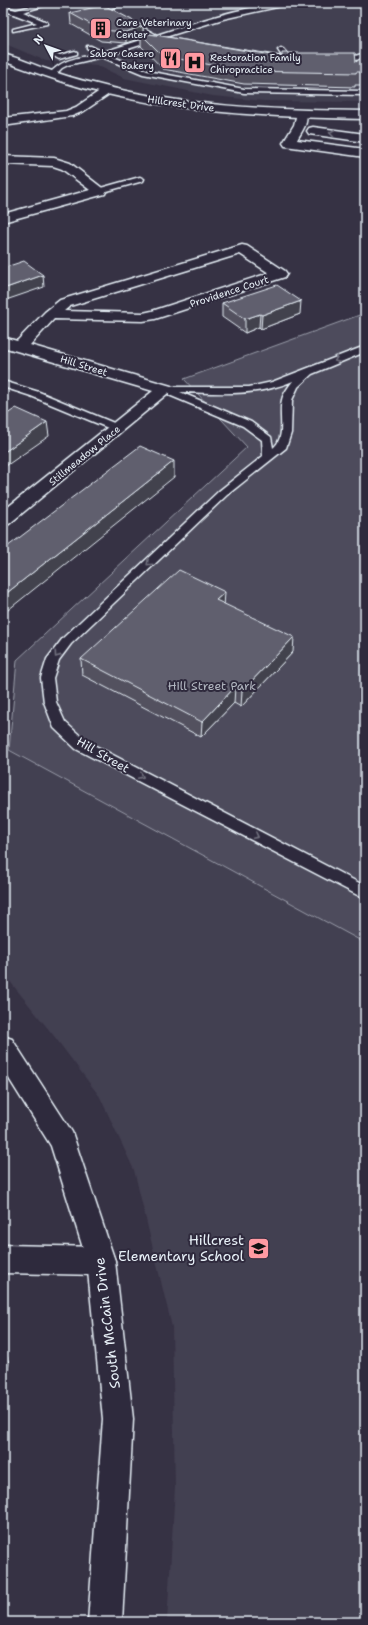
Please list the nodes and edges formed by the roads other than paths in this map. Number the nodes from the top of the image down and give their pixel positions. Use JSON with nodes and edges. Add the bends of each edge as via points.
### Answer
{"nodes":[{"id":1,"x":50,"y":3,"type":"edge"},
{"id":2,"x":92,"y":3,"type":"edge"},
{"id":3,"x":292,"y":3,"type":"edge"},
{"id":4,"x":128,"y":4,"type":"edge"},
{"id":5,"x":3,"y":8,"type":"edge"},
{"id":6,"x":102,"y":8,"type":"junction"},
{"id":7,"x":91,"y":11,"type":"edge"},
{"id":8,"x":16,"y":12,"type":"junction"},
{"id":9,"x":202,"y":18,"type":"dead end"},
{"id":10,"x":210,"y":22,"type":"junction"},
{"id":11,"x":175,"y":26,"type":"dead end"},
{"id":12,"x":15,"y":30,"type":"dead end"},
{"id":13,"x":182,"y":30,"type":"junction"},
{"id":14,"x":156,"y":38,"type":"junction"},
{"id":15,"x":174,"y":44,"type":"edge"},
{"id":16,"x":281,"y":50,"type":"dead end"},
{"id":17,"x":53,"y":54,"type":"dead end"},
{"id":18,"x":103,"y":55,"type":"junction"},
{"id":19,"x":365,"y":55,"type":"edge"},
{"id":20,"x":3,"y":57,"type":"edge"},
{"id":21,"x":276,"y":59,"type":"edge"},
{"id":22,"x":327,"y":60,"type":"edge"},
{"id":23,"x":81,"y":68,"type":"dead end"},
{"id":24,"x":70,"y":71,"type":"dead end"},
{"id":25,"x":52,"y":75,"type":"junction"},
{"id":26,"x":168,"y":77,"type":"junction"},
{"id":27,"x":232,"y":83,"type":"edge"},
{"id":28,"x":108,"y":90,"type":"junction"},
{"id":29,"x":365,"y":93,"type":"edge"},
{"id":30,"x":301,"y":115,"type":"junction"},
{"id":31,"x":365,"y":115,"type":"edge"},
{"id":32,"x":3,"y":122,"type":"edge"},
{"id":33,"x":298,"y":128,"type":"junction"},
{"id":34,"x":365,"y":138,"type":"edge"},
{"id":35,"x":365,"y":153,"type":"edge"},
{"id":36,"x":3,"y":160,"type":"edge"},
{"id":37,"x":140,"y":179,"type":"dead end"},
{"id":38,"x":100,"y":190,"type":"junction"},
{"id":39,"x":3,"y":218,"type":"edge"},
{"id":40,"x":50,"y":315,"type":"junction"},
{"id":41,"x":3,"y":342,"type":"edge"},
{"id":42,"x":21,"y":346,"type":"junction"},
{"id":43,"x":365,"y":349,"type":"edge"},
{"id":44,"x":309,"y":371,"type":"junction"},
{"id":45,"x":3,"y":384,"type":"edge"},
{"id":46,"x":165,"y":390,"type":"junction"},
{"id":47,"x":118,"y":428,"type":"junction"},
{"id":48,"x":268,"y":458,"type":"junction"},
{"id":49,"x":3,"y":520,"type":"edge"},
{"id":50,"x":365,"y":893,"type":"edge"},
{"id":51,"x":3,"y":1046,"type":"edge"},
{"id":52,"x":3,"y":1259,"type":"edge"},
{"id":53,"x":101,"y":1261,"type":"junction"},
{"id":54,"x":105,"y":1622,"type":"edge"}],
"edges":[{"from":1,"to":8,"type":"lane"},
{"from":2,"to":6,"type":"lane"},
{"from":3,"to":10,"type":"lane"},
{"from":4,"to":6,"type":"lane"},
{"from":5,"to":8,"type":"lane"},
{"from":6,"to":7,"type":"lane"},
{"from":6,"to":14,"type":"lane"},
{"from":8,"to":12,"type":"lane","via":[[33,20],[48,22]]},
{"from":9,"to":10,"type":"lane"},
{"from":10,"to":13,"type":"lane"},
{"from":11,"to":13,"type":"lane"},
{"from":13,"to":14,"type":"lane"},
{"from":14,"to":15,"type":"lane"},
{"from":14,"to":18,"type":"lane"},
{"from":16,"to":21,"type":"lane","via":[[288,60]]},
{"from":17,"to":18,"type":"lane","via":[[59,57],[90,48]]},
{"from":18,"to":23,"type":"lane"},
{"from":18,"to":25,"type":"lane","via":[[60,66]]},
{"from":18,"to":26,"type":"lane","via":[[145,73]]},
{"from":19,"to":22,"type":"lane","via":[[345,60]]},
{"from":20,"to":25,"type":"street","name":"Hillcrest Drive"},
{"from":24,"to":25,"type":"lane"},
{"from":25,"to":28,"type":"street","name":"Hillcrest Drive"},
{"from":26,"to":27,"type":"lane","via":[[184,75]]},
{"from":26,"to":29,"type":"lane","via":[[244,91]]},
{"from":28,"to":30,"type":"street","name":"Hillcrest Drive","via":[[182,104]]},
{"from":28,"to":32,"type":"street","via":[[68,114]]},
{"from":30,"to":31,"type":"street","name":"Hillcrest Drive"},
{"from":30,"to":33,"type":"street"},
{"from":34,"to":33,"type":"street","one_way":true},
{"from":33,"to":35,"type":"street","via":[[289,143]]},
{"from":36,"to":38,"type":"street","via":[[54,162],[66,166]]},
{"from":37,"to":38,"type":"lane"},
{"from":38,"to":39,"type":"street"},
{"from":40,"to":40,"type":"street","name":"Providence Court","via":[[65,303],[242,249],[280,274],[143,318]]},
{"from":40,"to":42,"type":"street","name":"Providence Court"},
{"from":41,"to":42,"type":"street","name":"Hill Street"},
{"from":42,"to":46,"type":"street","name":"Hill Street"},
{"from":43,"to":44,"type":"lane","name":"Hill Street","one_way":true},
{"from":44,"to":46,"type":"lane","name":"Hill Street","via":[[274,385],[249,390]]},
{"from":44,"to":48,"type":"lane","name":"Hill Street","via":[[294,386],[287,400],[286,433],[282,446]]},
{"from":45,"to":47,"type":"lane","via":[[35,394]]},
{"from":46,"to":47,"type":"street","name":"Stillmeadow Place"},
{"from":46,"to":48,"type":"lane","name":"Hill Street","via":[[248,424],[267,439]]},
{"from":47,"to":49,"type":"street","name":"Stillmeadow Place"},
{"from":48,"to":50,"type":"lane","name":"Hill Street","one_way":true,"via":[[223,493],[67,641],[53,659],[47,678],[50,702],[59,725],[81,746]]},
{"from":51,"to":53,"type":"street","name":"South McCain Drive","via":[[62,1141]]},
{"from":52,"to":53,"type":"street"},
{"from":53,"to":54,"type":"street","name":"South McCain Drive","via":[[118,1419]]}]}
